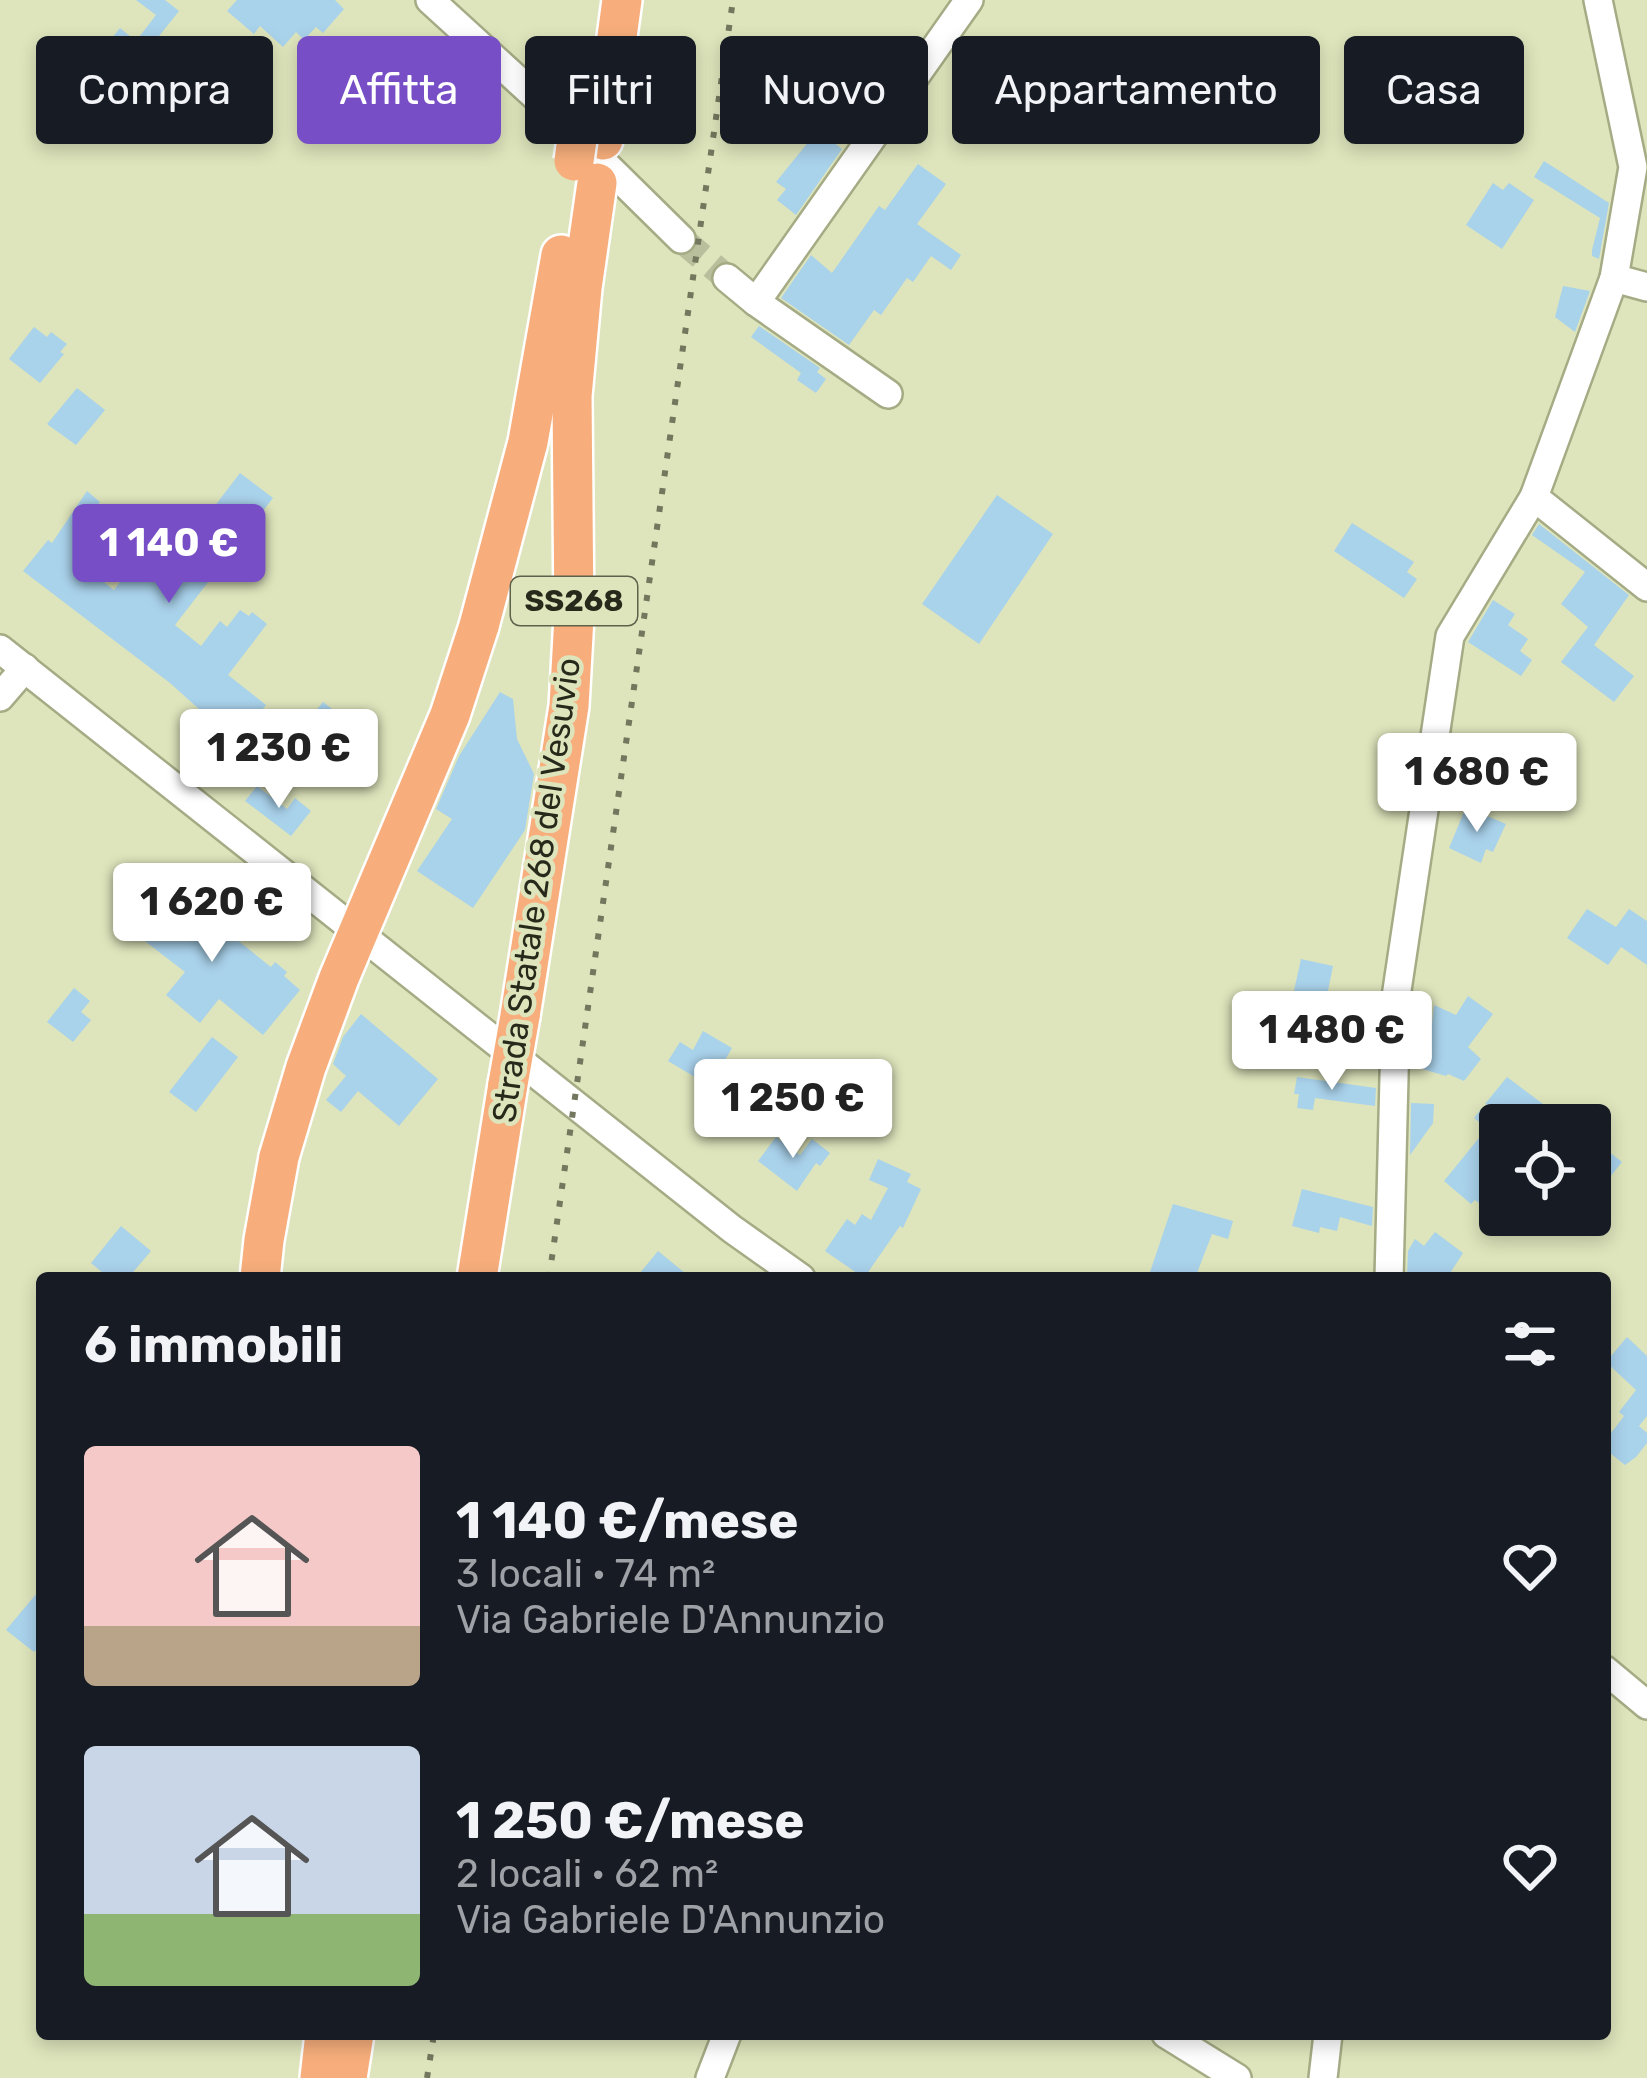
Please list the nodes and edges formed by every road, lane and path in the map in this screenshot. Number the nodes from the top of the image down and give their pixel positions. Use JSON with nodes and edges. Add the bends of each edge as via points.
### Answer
{"nodes":[{"id":1,"x":430,"y":0,"type":"edge"},
{"id":2,"x":595,"y":0,"type":"edge"},
{"id":3,"x":622,"y":0,"type":"edge"},
{"id":4,"x":969,"y":0,"type":"edge"},
{"id":5,"x":1598,"y":0,"type":"edge"},
{"id":6,"x":589,"y":150,"type":"junction"},
{"id":7,"x":681,"y":239,"type":"tunnel mouth"},
{"id":8,"x":727,"y":278,"type":"tunnel mouth"},
{"id":9,"x":1614,"y":278,"type":"junction"},
{"id":10,"x":1647,"y":286,"type":"edge"},
{"id":11,"x":756,"y":302,"type":"junction"},
{"id":12,"x":888,"y":394,"type":"dead end"},
{"id":13,"x":1534,"y":497,"type":"junction"},
{"id":14,"x":1647,"y":586,"type":"edge"},
{"id":15,"x":0,"y":649,"type":"edge"},
{"id":16,"x":25,"y":668,"type":"junction"},
{"id":17,"x":0,"y":697,"type":"edge"},
{"id":18,"x":261,"y":1272,"type":"edge"},
{"id":19,"x":478,"y":1272,"type":"edge"},
{"id":20,"x":793,"y":1272,"type":"edge"},
{"id":21,"x":1389,"y":1272,"type":"edge"},
{"id":22,"x":1611,"y":1675,"type":"edge"},
{"id":23,"x":1647,"y":1706,"type":"edge"},
{"id":24,"x":324,"y":2040,"type":"edge"},
{"id":25,"x":353,"y":2040,"type":"edge"},
{"id":26,"x":725,"y":2040,"type":"edge"},
{"id":27,"x":1176,"y":2040,"type":"edge"},
{"id":28,"x":1327,"y":2040,"type":"edge"},
{"id":29,"x":320,"y":2078,"type":"edge"},
{"id":30,"x":347,"y":2078,"type":"edge"},
{"id":31,"x":710,"y":2078,"type":"edge"},
{"id":32,"x":1238,"y":2078,"type":"edge"},
{"id":33,"x":1323,"y":2078,"type":"edge"}],
"edges":[{"from":1,"to":7,"type":"street"},
{"from":2,"to":6,"type":"highway","name":"Strada Statale 268 del Vesuvio","number":"SS268"},
{"from":3,"to":6,"type":"highway","name":"Strada Statale 268 del Vesuvio","number":"SS268"},
{"from":4,"to":11,"type":"street"},
{"from":5,"to":9,"type":"street","via":[[1633,167]]},
{"from":6,"to":18,"type":"highway","name":"Strada Statale 268 del Vesuvio","number":"SS268","bridge":true,"via":[[528,442],[479,626],[306,1067],[279,1157]]},
{"from":6,"to":19,"type":"highway","name":"Strada Statale 268 del Vesuvio","number":"SS268","bridge":true,"via":[[572,396],[569,706]]},
{"from":8,"to":11,"type":"street"},
{"from":9,"to":10,"type":"street"},
{"from":9,"to":13,"type":"street"},
{"from":11,"to":12,"type":"street"},
{"from":13,"to":14,"type":"street"},
{"from":13,"to":21,"type":"street","via":[[1450,636],[1396,997]]},
{"from":15,"to":16,"type":"street"},
{"from":16,"to":17,"type":"street"},
{"from":16,"to":20,"type":"street"},
{"from":22,"to":23,"type":"street"},
{"from":24,"to":29,"type":"highway"},
{"from":25,"to":30,"type":"highway"},
{"from":26,"to":31,"type":"street"},
{"from":27,"to":32,"type":"street"},
{"from":28,"to":33,"type":"street"}]}
